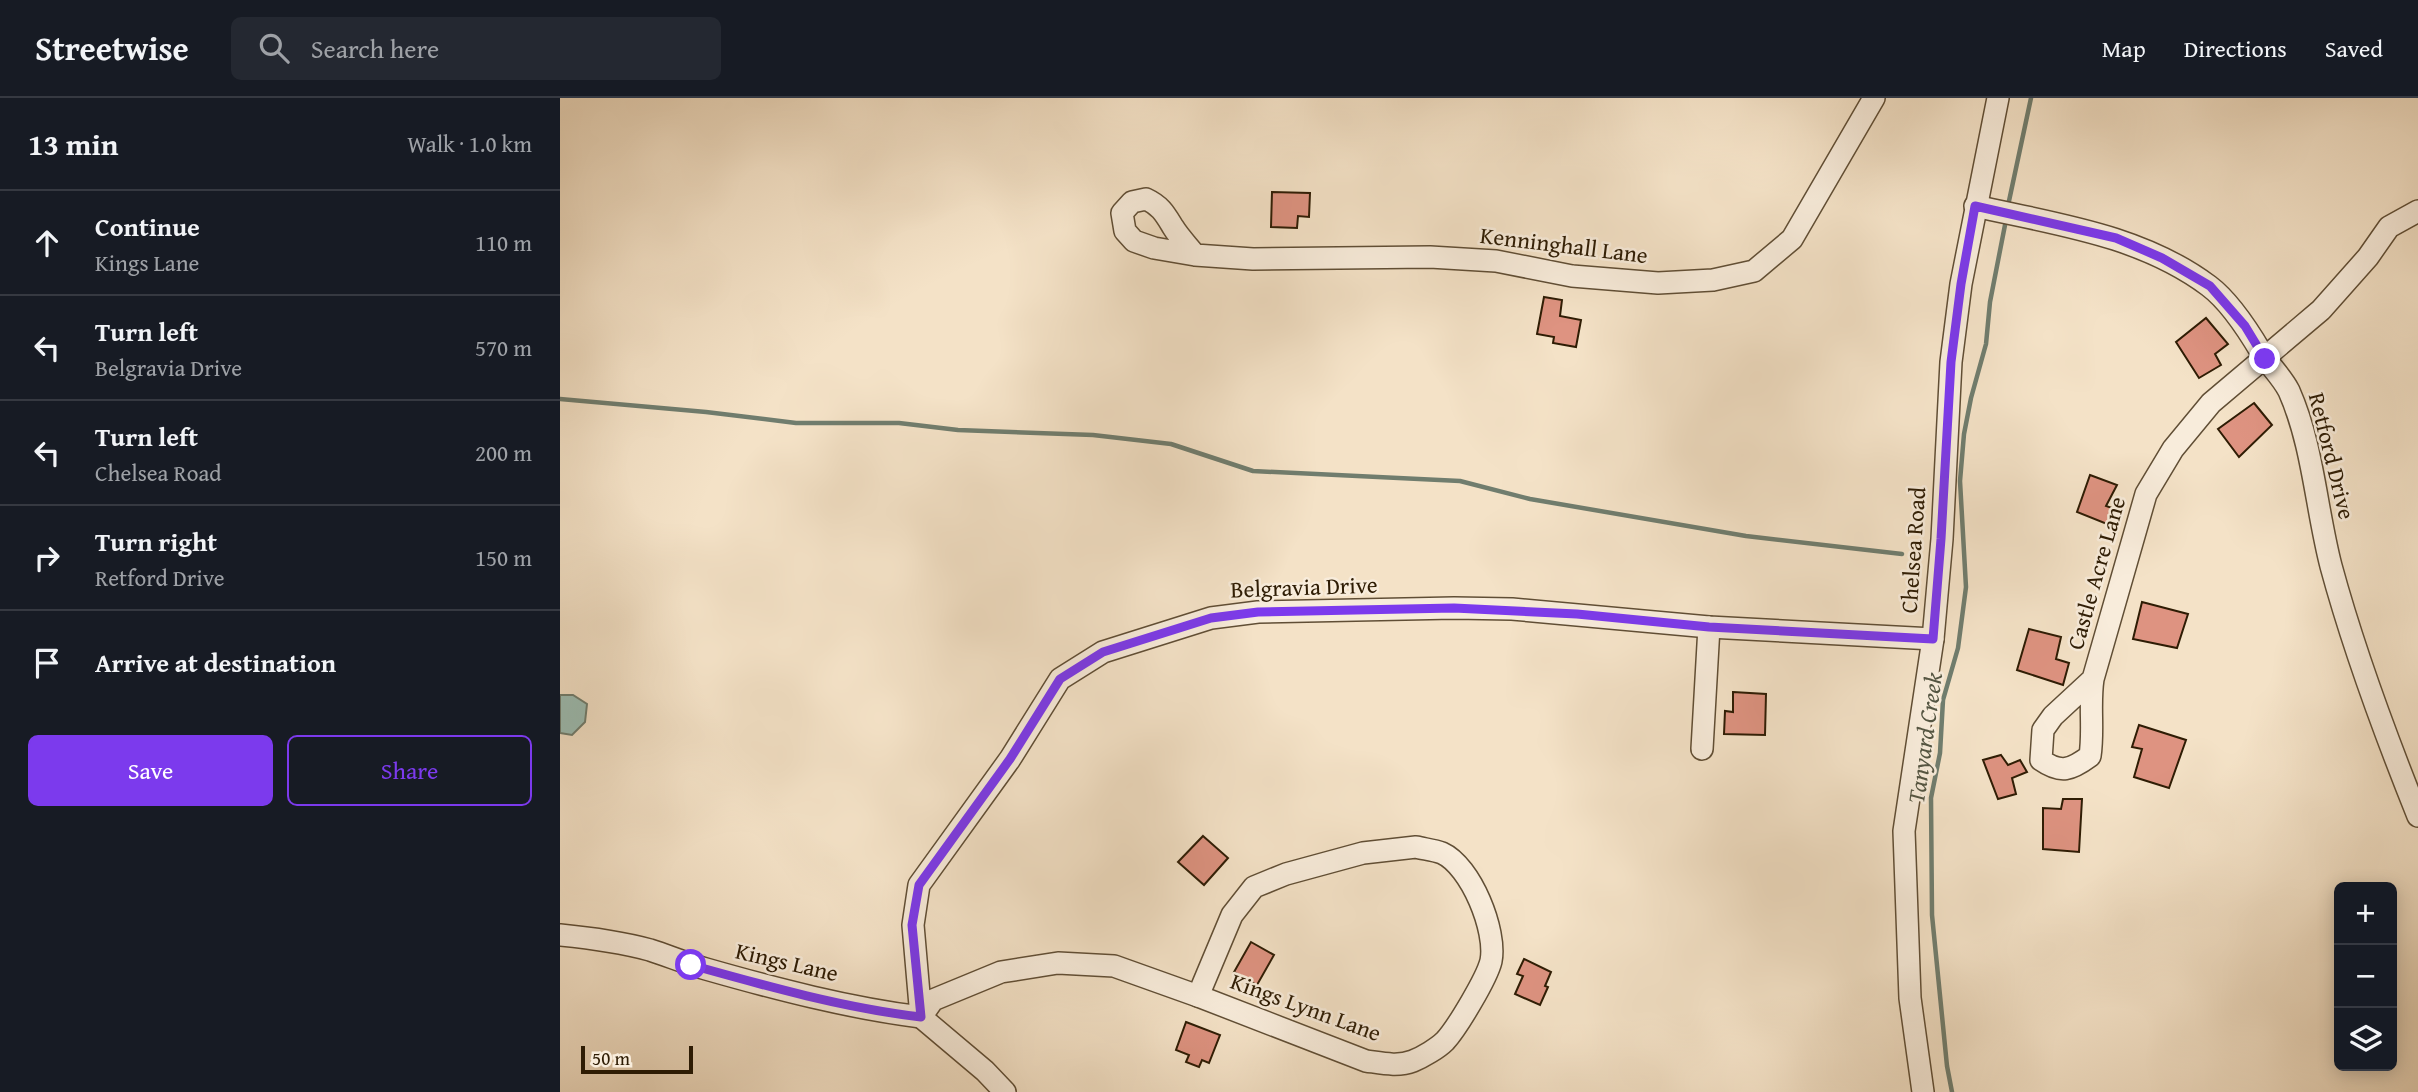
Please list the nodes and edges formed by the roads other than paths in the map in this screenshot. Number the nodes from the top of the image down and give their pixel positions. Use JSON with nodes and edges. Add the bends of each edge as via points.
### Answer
{"nodes":[{"id":1,"x":1874,"y":98,"type":"edge"},
{"id":2,"x":1998,"y":98,"type":"edge"},
{"id":3,"x":1975,"y":206,"type":"junction"},
{"id":4,"x":2418,"y":211,"type":"edge"},
{"id":5,"x":1195,"y":255,"type":"dead end"},
{"id":6,"x":2265,"y":359,"type":"junction"},
{"id":7,"x":1709,"y":627,"type":"junction"},
{"id":8,"x":1933,"y":639,"type":"junction"},
{"id":9,"x":2093,"y":679,"type":"dead end"},
{"id":10,"x":1702,"y":749,"type":"dead end"},
{"id":11,"x":2418,"y":816,"type":"edge"},
{"id":12,"x":560,"y":935,"type":"edge"},
{"id":13,"x":1198,"y":996,"type":"junction"},
{"id":14,"x":921,"y":1017,"type":"junction"},
{"id":15,"x":1005,"y":1092,"type":"edge"},
{"id":16,"x":1923,"y":1092,"type":"edge"}],
"edges":[{"from":1,"to":5,"type":"street","name":"Kenninghall Lane","via":[[1792,239],[1754,271],[1658,284],[1573,276],[1496,261]]},
{"from":2,"to":3,"type":"street","name":"Chelsea Road"},
{"from":3,"to":6,"type":"street","name":"Retford Drive","via":[[2116,238],[2162,258],[2210,286],[2245,326]]},
{"from":3,"to":8,"type":"street","name":"Chelsea Road","via":[[1951,362]]},
{"from":4,"to":6,"type":"street","name":"Castle Acre Lane","via":[[2389,227],[2321,310]]},
{"from":6,"to":9,"type":"street","name":"Castle Acre Lane","via":[[2211,403],[2173,449],[2146,494]]},
{"from":6,"to":11,"type":"street","name":"Retford Drive","via":[[2288,389],[2302,431],[2331,565],[2379,718]]},
{"from":7,"to":8,"type":"street","name":"Belgravia Drive"},
{"from":7,"to":10,"type":"street"},
{"from":7,"to":14,"type":"street","name":"Belgravia Drive","via":[[1512,609],[1258,612],[1211,618],[1103,652],[1060,679],[1010,759],[919,885],[912,925]]},
{"from":8,"to":16,"type":"street","name":"Chelsea Road","via":[[1904,831],[1910,998]]},
{"from":12,"to":14,"type":"street","name":"Kings Lane","via":[[606,939],[747,981]]},
{"from":13,"to":13,"type":"street","name":"Kings Lynn Lane","via":[[1232,915],[1254,887],[1363,853],[1416,847],[1443,854],[1464,871],[1491,936],[1490,962],[1466,1010],[1445,1041],[1413,1061],[1392,1065],[1366,1061]]},
{"from":13,"to":14,"type":"street","name":"Kings Lynn Lane","via":[[1114,966],[1058,963],[1001,972],[933,1000]]},
{"from":14,"to":15,"type":"street"}]}
